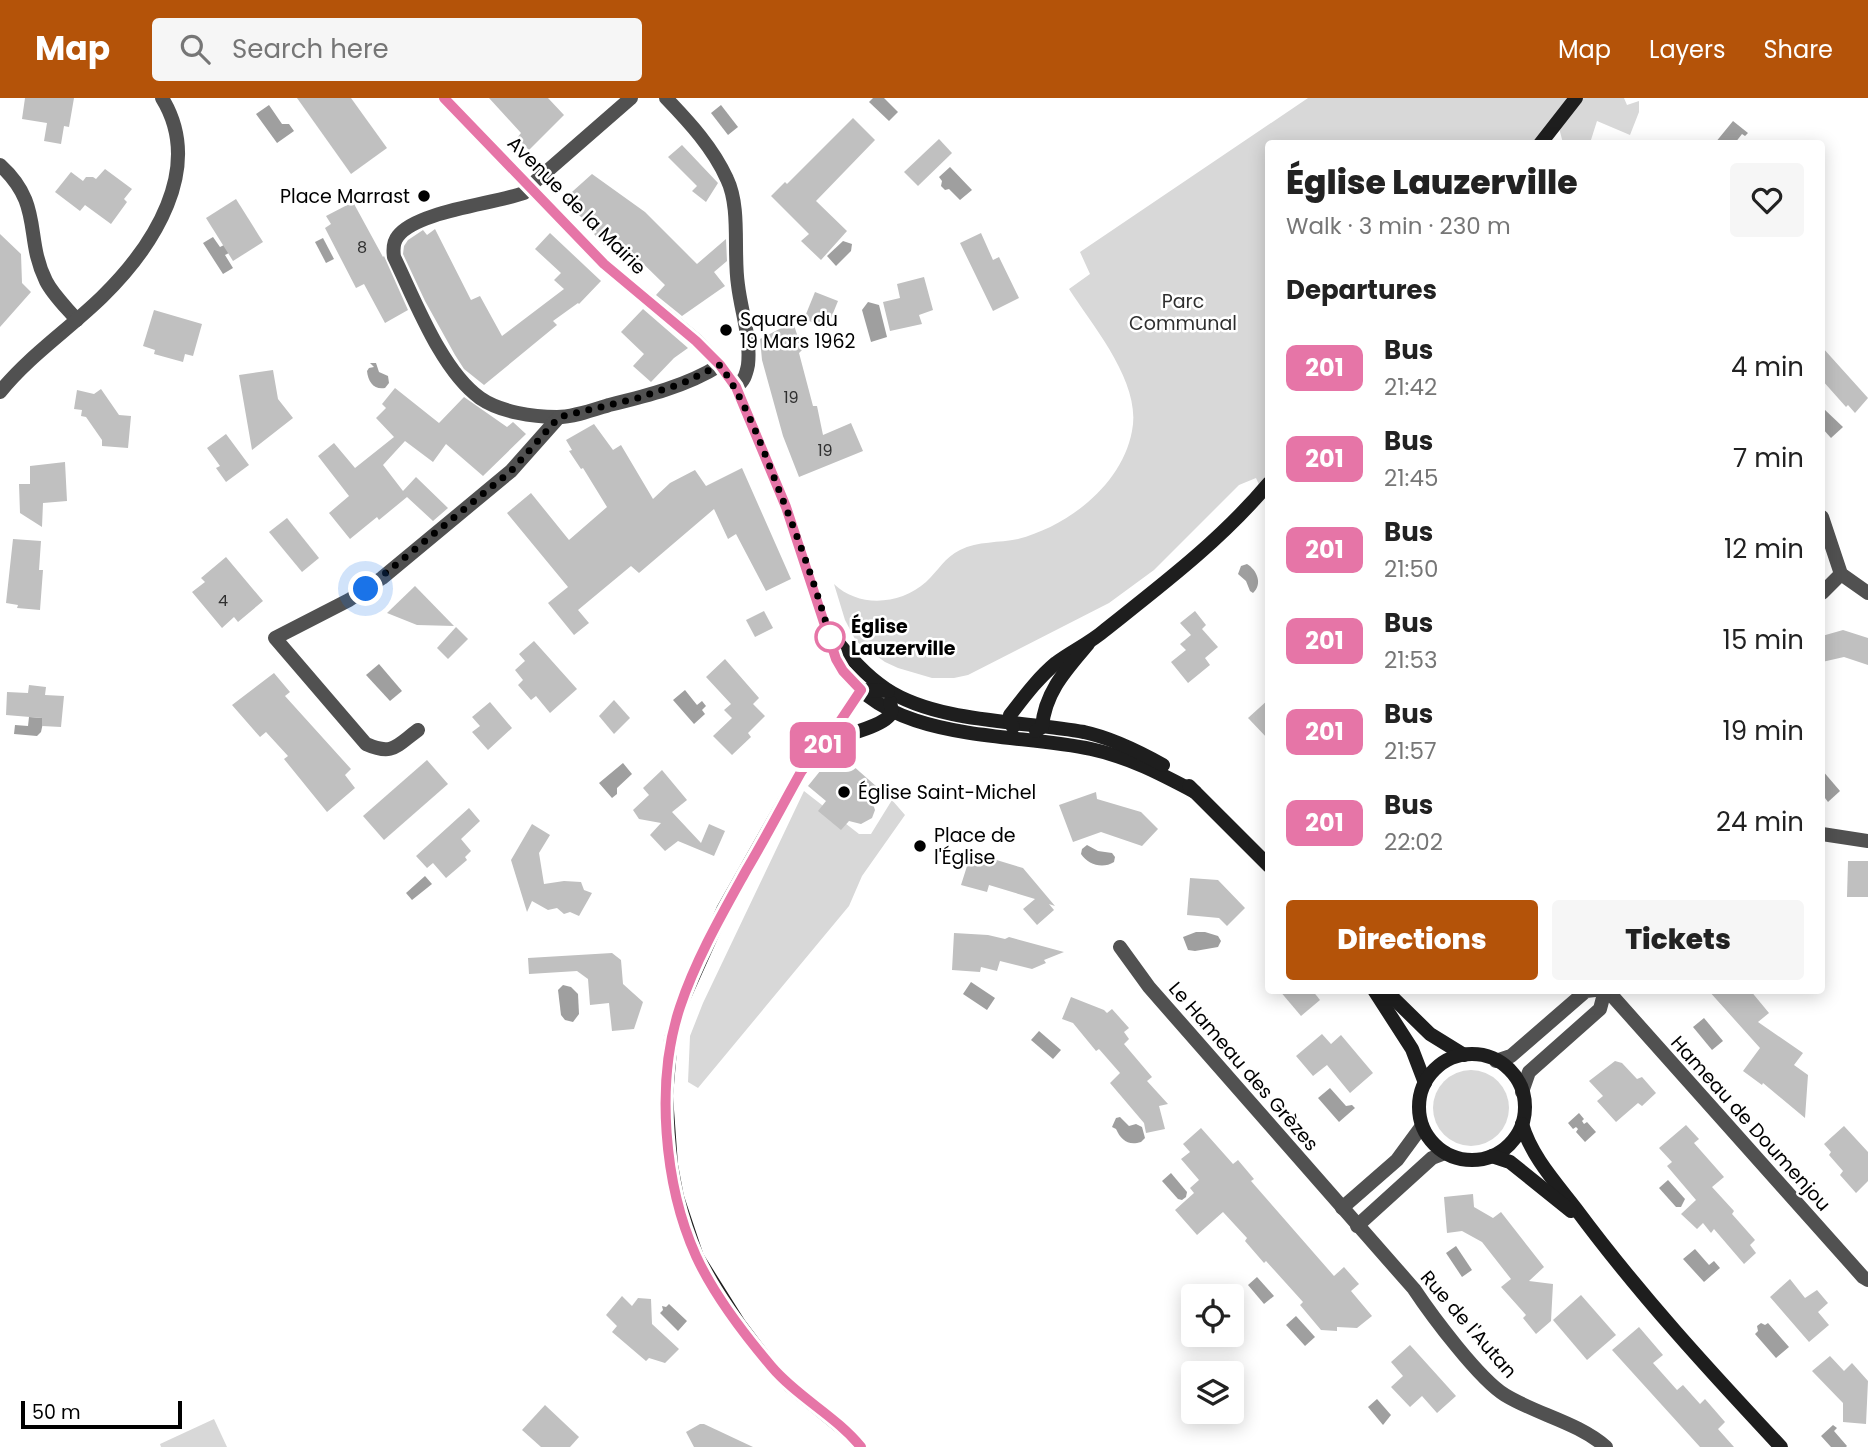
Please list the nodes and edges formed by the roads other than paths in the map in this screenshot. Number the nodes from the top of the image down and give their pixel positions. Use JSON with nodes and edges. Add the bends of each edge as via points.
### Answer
{"nodes":[{"id":1,"x":162,"y":98,"type":"edge"},
{"id":2,"x":444,"y":98,"type":"edge"},
{"id":3,"x":631,"y":98,"type":"edge"},
{"id":4,"x":666,"y":98,"type":"edge"},
{"id":5,"x":1576,"y":98,"type":"edge"},
{"id":6,"x":1542,"y":140,"type":"edge"},
{"id":7,"x":0,"y":165,"type":"edge"},
{"id":8,"x":530,"y":186,"type":"junction"},
{"id":9,"x":77,"y":320,"type":"junction"},
{"id":10,"x":720,"y":365,"type":"junction"},
{"id":11,"x":736,"y":387,"type":"junction"},
{"id":12,"x":0,"y":392,"type":"edge"},
{"id":13,"x":559,"y":417,"type":"junction"},
{"id":14,"x":1265,"y":487,"type":"edge"},
{"id":15,"x":1825,"y":526,"type":"edge"},
{"id":16,"x":1841,"y":574,"type":"junction"},
{"id":17,"x":1825,"y":590,"type":"edge"},
{"id":18,"x":1868,"y":593,"type":"edge"},
{"id":19,"x":829,"y":634,"type":"junction"},
{"id":20,"x":1087,"y":644,"type":"junction"},
{"id":21,"x":861,"y":690,"type":"junction"},
{"id":22,"x":888,"y":691,"type":"junction"},
{"id":23,"x":892,"y":711,"type":"junction"},
{"id":24,"x":1010,"y":722,"type":"junction"},
{"id":25,"x":1042,"y":727,"type":"junction"},
{"id":26,"x":418,"y":730,"type":"dead end"},
{"id":27,"x":1024,"y":739,"type":"junction"},
{"id":28,"x":827,"y":741,"type":"junction"},
{"id":29,"x":1195,"y":792,"type":"junction"},
{"id":30,"x":1825,"y":834,"type":"edge"},
{"id":31,"x":1868,"y":841,"type":"edge"},
{"id":32,"x":1265,"y":862,"type":"edge"},
{"id":33,"x":1120,"y":947,"type":"dead end"},
{"id":34,"x":1377,"y":994,"type":"edge"},
{"id":35,"x":1389,"y":994,"type":"edge"},
{"id":36,"x":1583,"y":994,"type":"edge"},
{"id":37,"x":1605,"y":994,"type":"edge"},
{"id":38,"x":1610,"y":994,"type":"edge"},
{"id":39,"x":1464,"y":1055,"type":"junction"},
{"id":40,"x":1496,"y":1061,"type":"junction"},
{"id":41,"x":1425,"y":1083,"type":"junction"},
{"id":42,"x":1522,"y":1092,"type":"junction"},
{"id":43,"x":1522,"y":1124,"type":"junction"},
{"id":44,"x":1422,"y":1126,"type":"junction"},
{"id":45,"x":1445,"y":1153,"type":"junction"},
{"id":46,"x":1492,"y":1156,"type":"junction"},
{"id":47,"x":1342,"y":1208,"type":"junction"},
{"id":48,"x":1588,"y":1225,"type":"junction"},
{"id":49,"x":1357,"y":1226,"type":"junction"},
{"id":50,"x":1382,"y":1255,"type":"joint"},
{"id":51,"x":1868,"y":1280,"type":"edge"},
{"id":52,"x":861,"y":1447,"type":"edge"},
{"id":53,"x":1606,"y":1447,"type":"edge"},
{"id":54,"x":1781,"y":1447,"type":"edge"}],
"edges":[{"from":1,"to":9,"type":"street","via":[[173,119],[180,157],[168,202],[123,274]]},
{"from":2,"to":8,"type":"street","name":"Avenue de la Mairie"},
{"from":3,"to":8,"type":"street"},
{"from":4,"to":11,"type":"street","via":[[700,134],[729,181],[748,349],[744,381]]},
{"from":5,"to":6,"type":"street"},
{"from":7,"to":9,"type":"street","via":[[24,195],[46,281]]},
{"from":8,"to":10,"type":"street","name":"Avenue de la Mairie","via":[[604,264]]},
{"from":8,"to":13,"type":"street","via":[[511,198],[453,209],[408,227],[397,237],[394,257],[451,369],[467,386],[494,406]]},
{"from":9,"to":12,"type":"street"},
{"from":10,"to":11,"type":"street","name":"Avenue de la Mairie"},
{"from":10,"to":13,"type":"street","via":[[638,398]]},
{"from":11,"to":19,"type":"street","name":"Avenue de la Mairie","via":[[786,507]]},
{"from":13,"to":26,"type":"street","via":[[511,471],[382,578],[275,638],[366,744],[382,751],[393,749]]},
{"from":14,"to":20,"type":"street","via":[[1188,565]]},
{"from":15,"to":16,"type":"street"},
{"from":16,"to":17,"type":"street"},
{"from":16,"to":18,"type":"street"},
{"from":19,"to":21,"type":"street","name":"Avenue de la Mairie","via":[[836,659]]},
{"from":19,"to":22,"type":"street","name":"Avenue de la Mairie"},
{"from":20,"to":24,"type":"street","via":[[1044,674],[1010,715]]},
{"from":20,"to":25,"type":"street","via":[[1048,698]]},
{"from":21,"to":22,"type":"street"},
{"from":21,"to":23,"type":"street","name":"Avenue de la Mairie"},
{"from":21,"to":28,"type":"street"},
{"from":22,"to":23,"type":"street"},
{"from":22,"to":24,"type":"street","via":[[942,711]]},
{"from":23,"to":27,"type":"street","name":"Avenue de la Mairie","via":[[938,727]]},
{"from":23,"to":28,"type":"street","via":[[873,727]]},
{"from":24,"to":25,"type":"street"},
{"from":24,"to":27,"type":"street"},
{"from":25,"to":27,"type":"street"},
{"from":25,"to":29,"type":"street","via":[[1084,732],[1134,749],[1176,771]]},
{"from":27,"to":29,"type":"street","name":"Avenue de la Mairie","via":[[1121,757]]},
{"from":28,"to":52,"type":"street","via":[[801,772],[723,910],[692,977],[671,1039],[667,1132],[677,1197],[697,1257],[716,1289],[779,1375]]},
{"from":29,"to":32,"type":"street"},
{"from":30,"to":31,"type":"street"},
{"from":33,"to":47,"type":"street","name":"Le Hameau des Grèzes","via":[[1149,987]]},
{"from":34,"to":41,"type":"street","via":[[1412,1049]]},
{"from":35,"to":39,"type":"street","via":[[1430,1034]]},
{"from":36,"to":40,"type":"street","via":[[1511,1056]]},
{"from":37,"to":42,"type":"street","name":"Hameau de Doumenjou","via":[[1600,1009],[1530,1072]]},
{"from":38,"to":51,"type":"street","name":"Hameau de Doumenjou"},
{"from":39,"to":40,"type":"street"},
{"from":39,"to":41,"type":"street","via":[[1441,1065]]},
{"from":40,"to":42,"type":"street","via":[[1512,1073]]},
{"from":41,"to":44,"type":"street","via":[[1419,1111]]},
{"from":42,"to":43,"type":"street"},
{"from":43,"to":46,"type":"street","via":[[1511,1143]]},
{"from":43,"to":48,"type":"street","via":[[1537,1156]]},
{"from":44,"to":45,"type":"street"},
{"from":44,"to":47,"type":"street","via":[[1397,1160]]},
{"from":45,"to":46,"type":"street","via":[[1460,1159]]},
{"from":45,"to":49,"type":"street","via":[[1432,1158]]},
{"from":46,"to":48,"type":"street","via":[[1510,1162]]},
{"from":47,"to":49,"type":"street","name":"Le Hameau des Grèzes"},
{"from":48,"to":54,"type":"street","via":[[1611,1258]]},
{"from":49,"to":50,"type":"street","name":"Le Hameau des Grèzes"},
{"from":50,"to":53,"type":"street","name":"Rue de l'Autan","via":[[1503,1394],[1584,1431]]}]}
